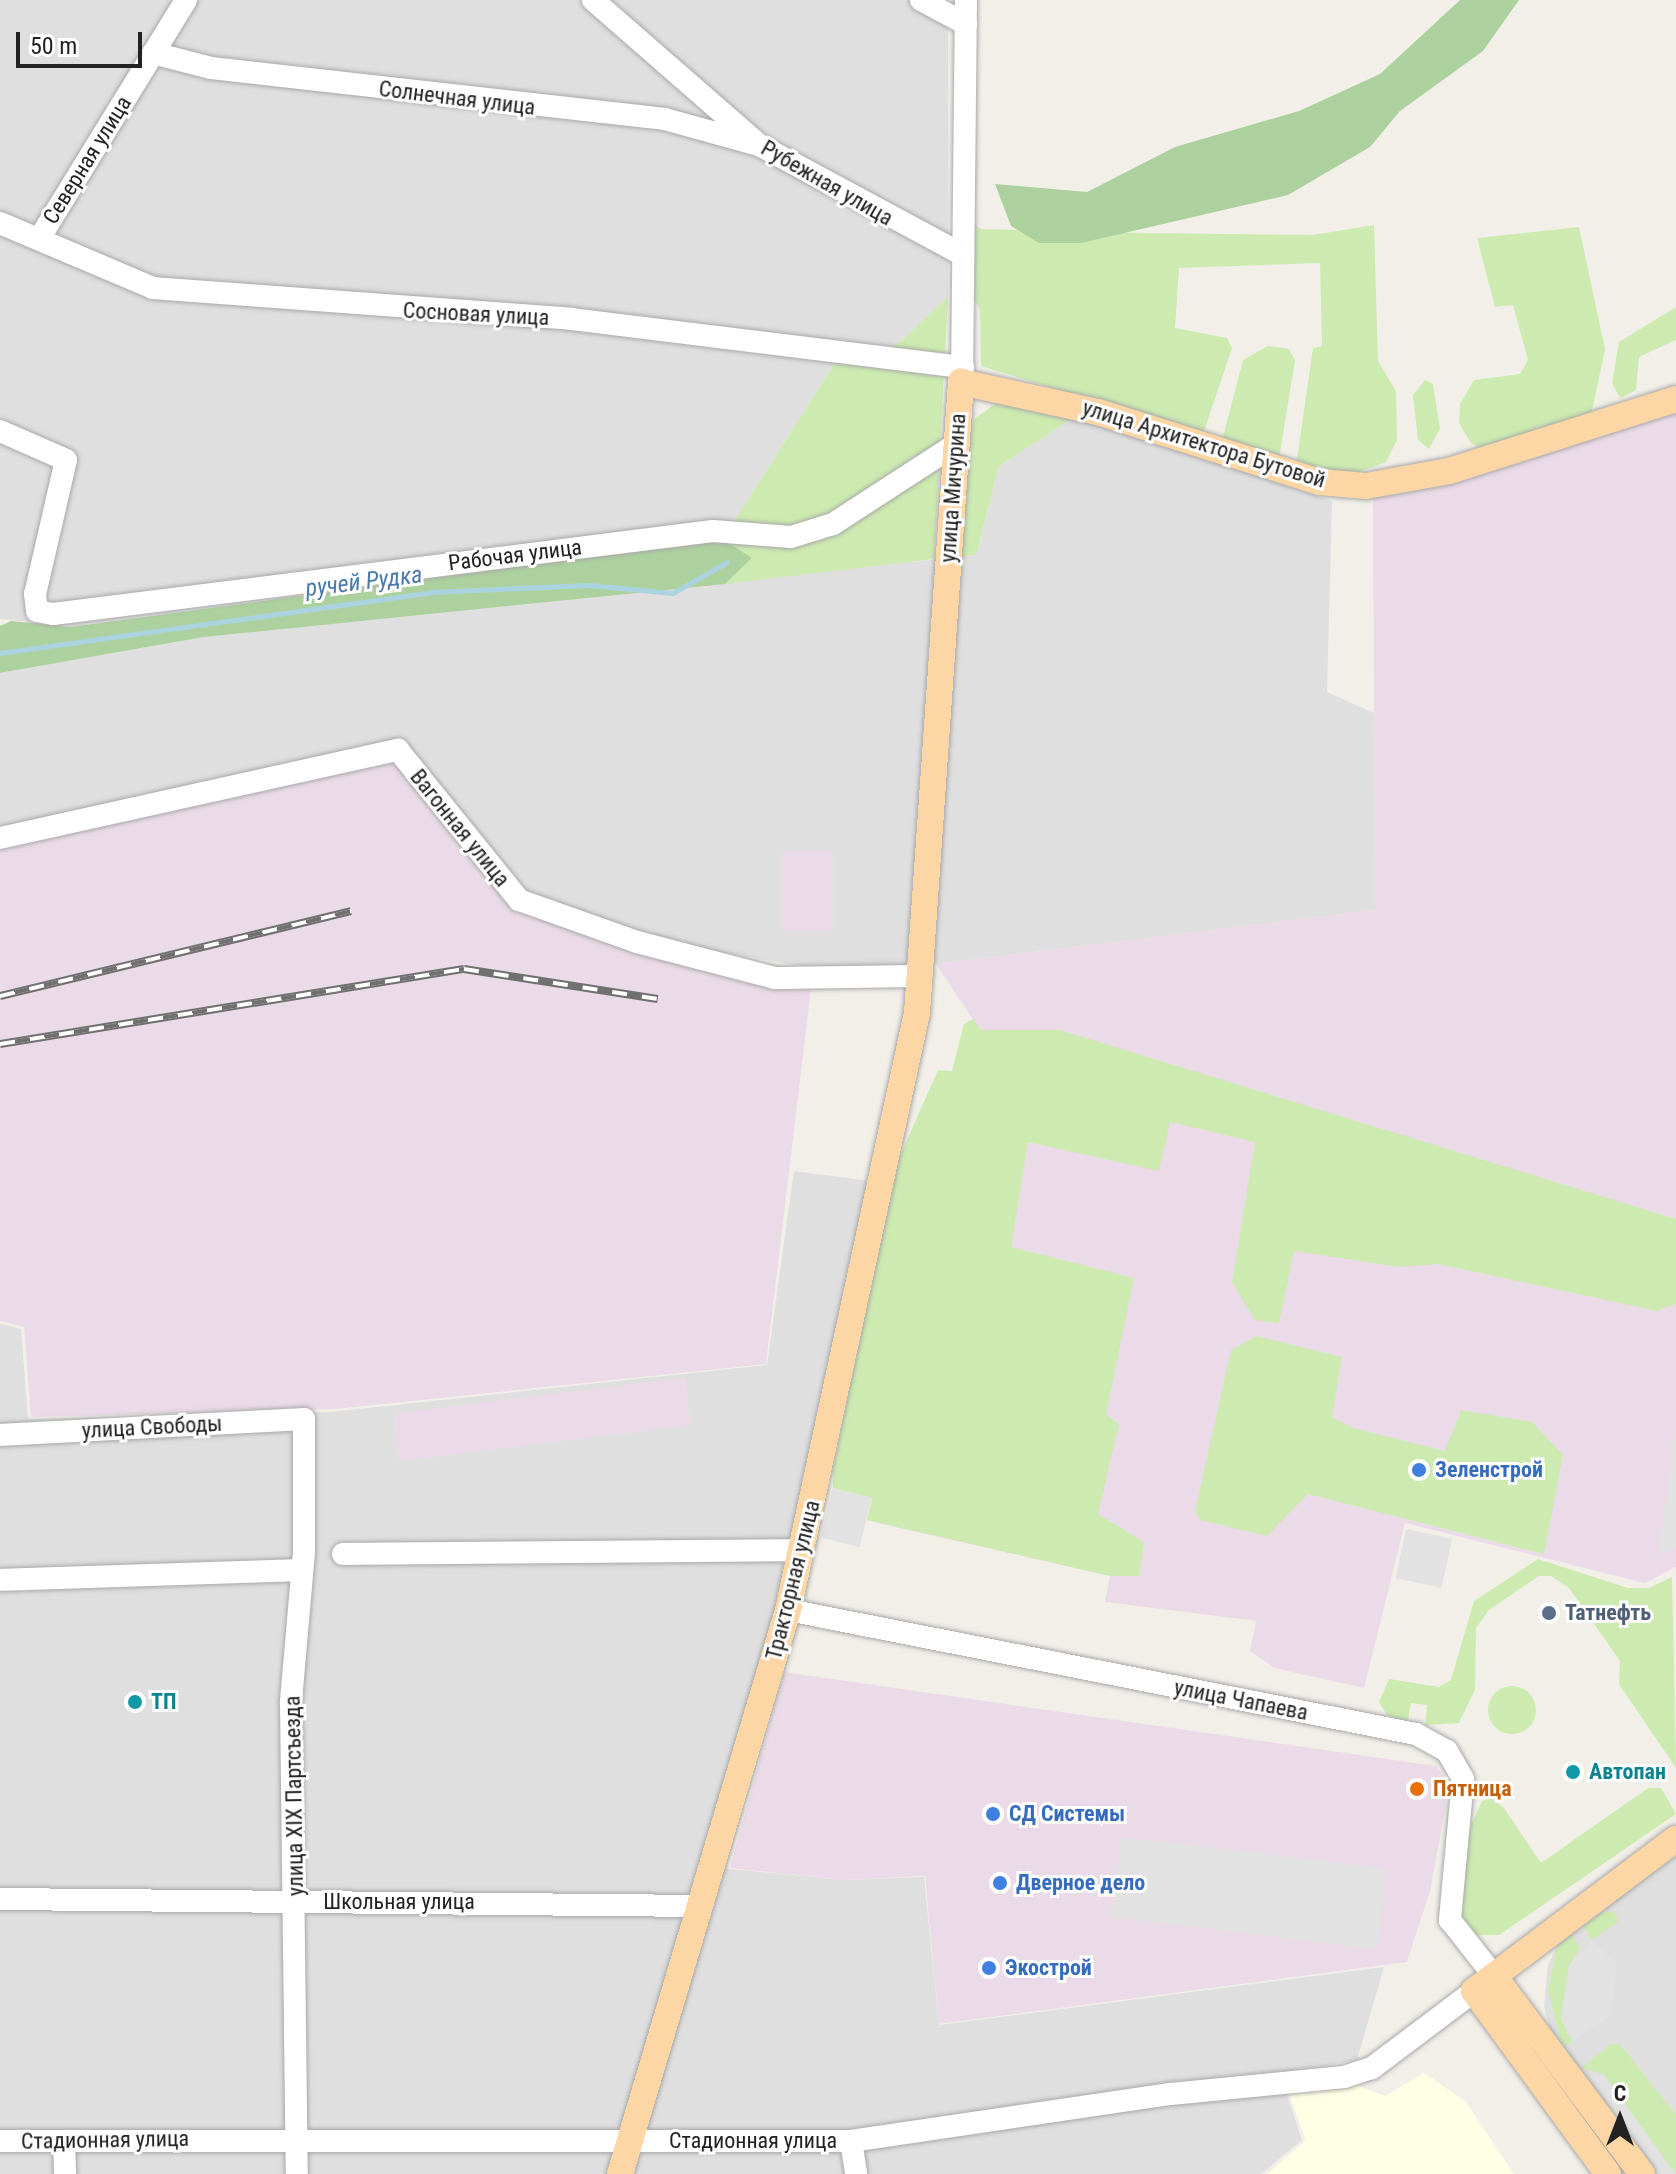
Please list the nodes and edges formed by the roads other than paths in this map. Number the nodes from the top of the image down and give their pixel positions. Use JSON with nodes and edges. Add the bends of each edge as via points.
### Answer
{"nodes":[{"id":1,"x":186,"y":0,"type":"edge"},
{"id":2,"x":593,"y":0,"type":"edge"},
{"id":3,"x":921,"y":0,"type":"edge"},
{"id":4,"x":966,"y":0,"type":"edge"},
{"id":5,"x":966,"y":24,"type":"junction"},
{"id":6,"x":153,"y":53,"type":"junction"},
{"id":7,"x":759,"y":145,"type":"junction"},
{"id":8,"x":0,"y":223,"type":"edge"},
{"id":9,"x":39,"y":239,"type":"junction"},
{"id":10,"x":963,"y":255,"type":"junction"},
{"id":11,"x":962,"y":374,"type":"junction"},
{"id":12,"x":1676,"y":399,"type":"edge"},
{"id":13,"x":0,"y":431,"type":"edge"},
{"id":14,"x":956,"y":444,"type":"junction"},
{"id":15,"x":0,"y":838,"type":"edge"},
{"id":16,"x":920,"y":976,"type":"junction"},
{"id":17,"x":304,"y":1419,"type":"joint"},
{"id":18,"x":0,"y":1435,"type":"edge"},
{"id":19,"x":803,"y":1550,"type":"junction"},
{"id":20,"x":343,"y":1554,"type":"dead end"},
{"id":21,"x":299,"y":1570,"type":"junction"},
{"id":22,"x":0,"y":1580,"type":"edge"},
{"id":23,"x":788,"y":1610,"type":"junction"},
{"id":24,"x":1676,"y":1839,"type":"edge"},
{"id":25,"x":0,"y":1899,"type":"edge"},
{"id":26,"x":296,"y":1902,"type":"junction"},
{"id":27,"x":701,"y":1906,"type":"junction"},
{"id":28,"x":1484,"y":1984,"type":"junction"},
{"id":29,"x":298,"y":2137,"type":"junction"},
{"id":30,"x":0,"y":2141,"type":"edge"},
{"id":31,"x":64,"y":2141,"type":"junction"},
{"id":32,"x":851,"y":2141,"type":"junction"},
{"id":33,"x":629,"y":2142,"type":"junction"},
{"id":34,"x":65,"y":2174,"type":"edge"},
{"id":35,"x":297,"y":2174,"type":"edge"},
{"id":36,"x":620,"y":2174,"type":"edge"},
{"id":37,"x":856,"y":2174,"type":"edge"},
{"id":38,"x":1608,"y":2174,"type":"edge"},
{"id":39,"x":1642,"y":2174,"type":"edge"}],
"edges":[{"from":1,"to":6,"type":"street","name":"Северная улица"},
{"from":2,"to":7,"type":"street","name":"Рубежная улица"},
{"from":3,"to":5,"type":"street"},
{"from":4,"to":5,"type":"street","name":"улица Мичурина"},
{"from":5,"to":10,"type":"street","name":"улица Мичурина"},
{"from":6,"to":7,"type":"street","name":"Солнечная улица","via":[[211,68],[665,119]]},
{"from":6,"to":9,"type":"street","name":"Северная улица"},
{"from":7,"to":10,"type":"street","name":"Рубежная улица"},
{"from":8,"to":9,"type":"street","name":"Сосновая улица"},
{"from":9,"to":11,"type":"street","name":"Сосновая улица","via":[[153,288],[571,319]]},
{"from":10,"to":11,"type":"street","name":"улица Мичурина"},
{"from":11,"to":12,"type":"main road","name":"улица Архитектора Бутовой","via":[[1320,482],[1366,486],[1449,471]]},
{"from":11,"to":14,"type":"main road","name":"улица Мичурина"},
{"from":13,"to":14,"type":"street","name":"Рабочая улица","via":[[66,460],[35,594],[37,611],[53,614],[713,531],[791,537],[833,524]]},
{"from":14,"to":16,"type":"main road","name":"улица Мичурина"},
{"from":15,"to":16,"type":"street","name":"Вагонная улица","via":[[398,750],[519,900],[637,942],[775,978]]},
{"from":16,"to":19,"type":"main road","name":"Тракторная улица"},
{"from":17,"to":18,"type":"street","name":"улица Свободы"},
{"from":17,"to":21,"type":"street","name":"улица XIX Партсъезда"},
{"from":19,"to":20,"type":"street"},
{"from":19,"to":23,"type":"main road","name":"Тракторная улица"},
{"from":21,"to":22,"type":"street"},
{"from":21,"to":26,"type":"street","name":"улица XIX Партсъезда","via":[[291,1702]]},
{"from":23,"to":27,"type":"main road","name":"Тракторная улица"},
{"from":23,"to":28,"type":"street","name":"улица Чапаева","via":[[1416,1734],[1447,1751],[1463,1779],[1450,1920]]},
{"from":24,"to":28,"type":"main road","via":[[1543,1931]]},
{"from":25,"to":26,"type":"street","name":"Школьная улица"},
{"from":26,"to":27,"type":"street","name":"Школьная улица"},
{"from":26,"to":29,"type":"street","name":"улица XIX Партсъезда"},
{"from":27,"to":33,"type":"main road","name":"Тракторная улица"},
{"from":28,"to":32,"type":"street","name":"Стадионная улица","via":[[1372,2068],[1344,2077],[1171,2094]]},
{"from":28,"to":38,"type":"main road"},
{"from":28,"to":39,"type":"main road"},
{"from":29,"to":31,"type":"street","name":"Стадионная улица"},
{"from":29,"to":33,"type":"street","name":"Стадионная улица"},
{"from":29,"to":35,"type":"street","name":"улица XIX Партсъезда"},
{"from":30,"to":31,"type":"street","name":"Стадионная улица"},
{"from":31,"to":34,"type":"street"},
{"from":32,"to":33,"type":"street","name":"Стадионная улица"},
{"from":32,"to":37,"type":"street"},
{"from":33,"to":36,"type":"main road","name":"Тракторная улица"}]}
